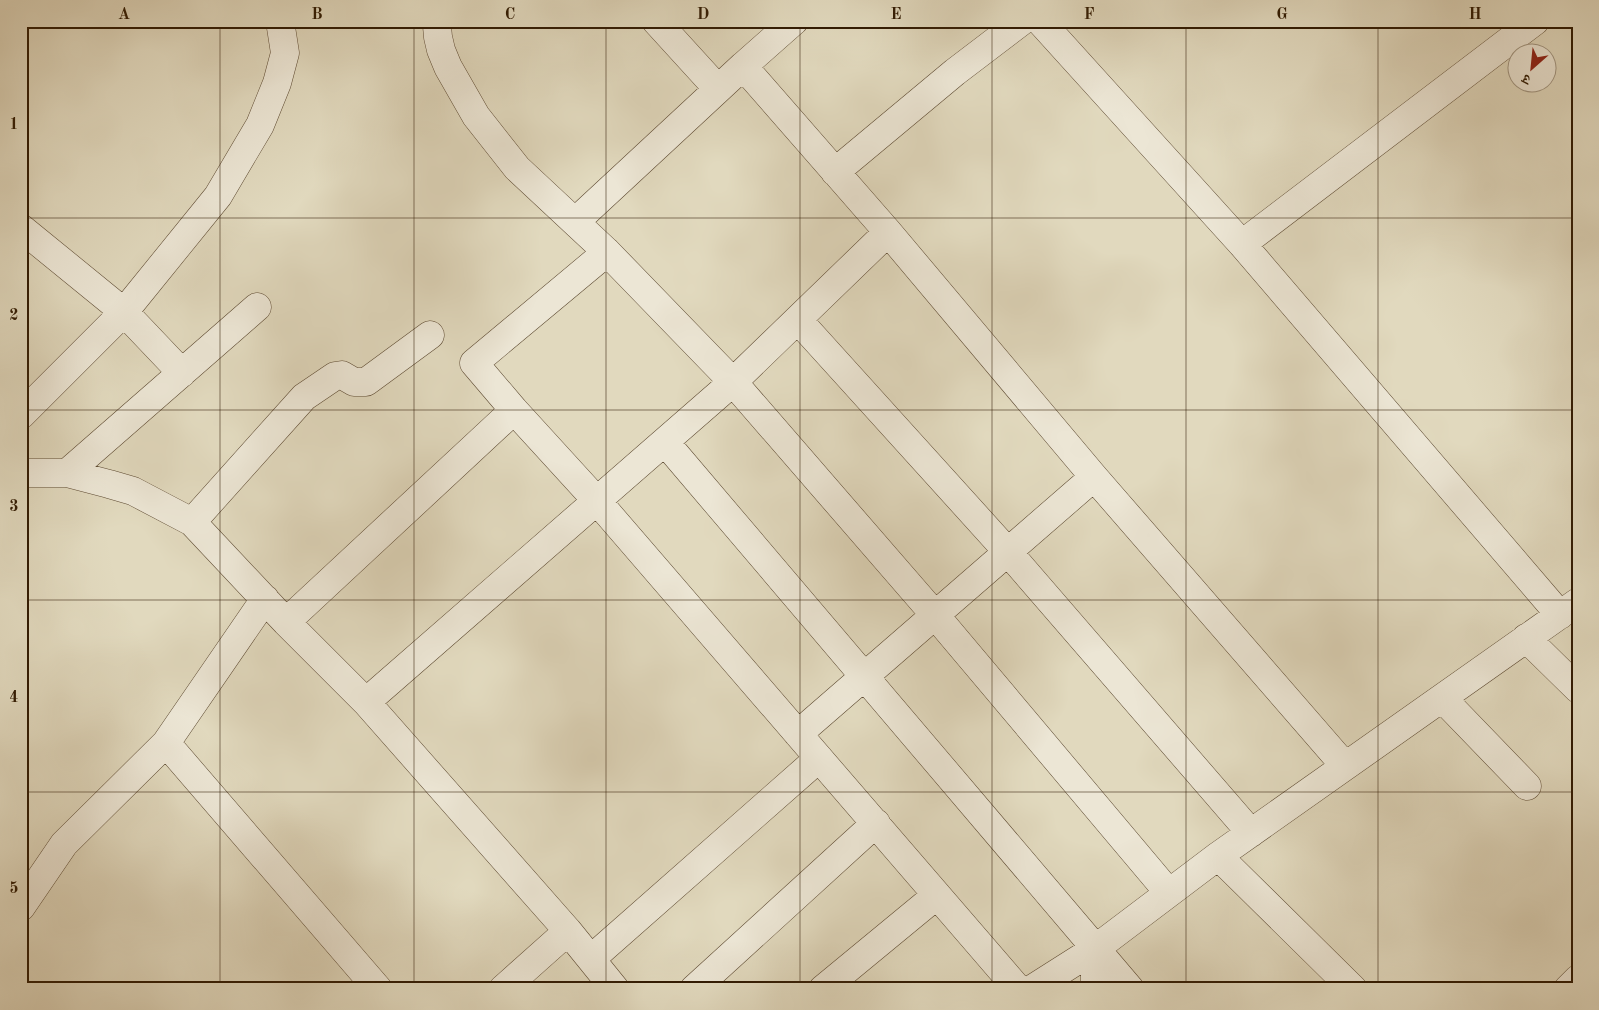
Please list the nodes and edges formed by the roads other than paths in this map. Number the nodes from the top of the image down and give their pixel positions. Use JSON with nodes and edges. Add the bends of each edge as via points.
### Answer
{"nodes":[{"id":1,"x":280,"y":21,"type":"edge"},
{"id":2,"x":439,"y":21,"type":"edge"},
{"id":3,"x":656,"y":21,"type":"edge"},
{"id":4,"x":794,"y":21,"type":"edge"},
{"id":5,"x":1022,"y":21,"type":"edge"},
{"id":6,"x":1040,"y":21,"type":"edge"},
{"id":7,"x":1535,"y":21,"type":"edge"},
{"id":8,"x":743,"y":66,"type":"junction"},
{"id":9,"x":718,"y":89,"type":"junction"},
{"id":10,"x":835,"y":172,"type":"junction"},
{"id":11,"x":575,"y":222,"type":"junction"},
{"id":12,"x":21,"y":228,"type":"edge"},
{"id":13,"x":888,"y":232,"type":"junction"},
{"id":14,"x":1242,"y":244,"type":"junction"},
{"id":15,"x":607,"y":252,"type":"junction"},
{"id":16,"x":257,"y":308,"type":"dead end"},
{"id":17,"x":124,"y":312,"type":"junction"},
{"id":18,"x":798,"y":320,"type":"junction"},
{"id":19,"x":430,"y":334,"type":"dead end"},
{"id":20,"x":182,"y":374,"type":"junction"},
{"id":21,"x":733,"y":382,"type":"junction"},
{"id":22,"x":514,"y":410,"type":"junction"},
{"id":23,"x":21,"y":415,"type":"edge"},
{"id":24,"x":665,"y":442,"type":"junction"},
{"id":25,"x":21,"y":473,"type":"edge"},
{"id":26,"x":67,"y":473,"type":"junction"},
{"id":27,"x":1094,"y":477,"type":"junction"},
{"id":28,"x":598,"y":502,"type":"junction"},
{"id":29,"x":192,"y":522,"type":"junction"},
{"id":30,"x":1008,"y":552,"type":"junction"},
{"id":31,"x":265,"y":599,"type":"junction"},
{"id":32,"x":1569,"y":608,"type":"edge"},
{"id":33,"x":935,"y":615,"type":"junction"},
{"id":34,"x":286,"y":622,"type":"junction"},
{"id":35,"x":1526,"y":638,"type":"junction"},
{"id":36,"x":864,"y":676,"type":"junction"},
{"id":37,"x":1578,"y":690,"type":"edge"},
{"id":38,"x":1442,"y":698,"type":"junction"},
{"id":39,"x":366,"y":702,"type":"junction"},
{"id":40,"x":798,"y":734,"type":"junction"},
{"id":41,"x":166,"y":743,"type":"junction"},
{"id":42,"x":819,"y":758,"type":"junction"},
{"id":43,"x":1345,"y":766,"type":"junction"},
{"id":44,"x":1527,"y":786,"type":"dead end"},
{"id":45,"x":876,"y":823,"type":"junction"},
{"id":46,"x":1251,"y":833,"type":"junction"},
{"id":47,"x":1218,"y":856,"type":"junction"},
{"id":48,"x":1169,"y":893,"type":"junction"},
{"id":49,"x":937,"y":896,"type":"junction"},
{"id":50,"x":21,"y":907,"type":"edge"},
{"id":51,"x":568,"y":931,"type":"junction"},
{"id":52,"x":1096,"y":949,"type":"junction"},
{"id":53,"x":591,"y":959,"type":"junction"},
{"id":54,"x":1578,"y":979,"type":"edge"},
{"id":55,"x":378,"y":989,"type":"edge"},
{"id":56,"x":503,"y":989,"type":"edge"},
{"id":57,"x":615,"y":989,"type":"edge"},
{"id":58,"x":694,"y":989,"type":"edge"},
{"id":59,"x":822,"y":989,"type":"edge"},
{"id":60,"x":1018,"y":989,"type":"edge"},
{"id":61,"x":1032,"y":989,"type":"edge"},
{"id":62,"x":1095,"y":989,"type":"edge"},
{"id":63,"x":1130,"y":989,"type":"edge"},
{"id":64,"x":1353,"y":989,"type":"edge"},
{"id":65,"x":1568,"y":989,"type":"edge"}],
"edges":[{"from":1,"to":17,"type":"street","via":[[286,53],[260,125],[218,196]]},
{"from":2,"to":11,"type":"street","via":[[441,50],[476,116],[517,168]]},
{"from":3,"to":9,"type":"street"},
{"from":4,"to":8,"type":"street"},
{"from":5,"to":10,"type":"street"},
{"from":6,"to":14,"type":"street"},
{"from":7,"to":14,"type":"street"},
{"from":8,"to":9,"type":"street"},
{"from":8,"to":10,"type":"street"},
{"from":9,"to":11,"type":"street"},
{"from":10,"to":13,"type":"street"},
{"from":11,"to":15,"type":"street"},
{"from":12,"to":17,"type":"street"},
{"from":13,"to":18,"type":"street"},
{"from":13,"to":27,"type":"street"},
{"from":14,"to":32,"type":"street"},
{"from":15,"to":21,"type":"street"},
{"from":15,"to":22,"type":"street","via":[[474,363]]},
{"from":16,"to":20,"type":"street"},
{"from":17,"to":20,"type":"street"},
{"from":17,"to":23,"type":"street"},
{"from":18,"to":21,"type":"street"},
{"from":18,"to":30,"type":"street"},
{"from":19,"to":29,"type":"street","via":[[366,382],[335,376],[304,397]]},
{"from":20,"to":26,"type":"street"},
{"from":21,"to":24,"type":"street"},
{"from":21,"to":33,"type":"street"},
{"from":22,"to":28,"type":"street"},
{"from":22,"to":34,"type":"street"},
{"from":24,"to":28,"type":"street"},
{"from":24,"to":36,"type":"street"},
{"from":25,"to":26,"type":"street"},
{"from":26,"to":29,"type":"street","via":[[132,491]]},
{"from":27,"to":30,"type":"street"},
{"from":27,"to":43,"type":"street"},
{"from":28,"to":39,"type":"street"},
{"from":28,"to":40,"type":"street"},
{"from":29,"to":31,"type":"street"},
{"from":30,"to":33,"type":"street"},
{"from":30,"to":46,"type":"street"},
{"from":31,"to":34,"type":"street"},
{"from":31,"to":41,"type":"street"},
{"from":32,"to":35,"type":"street"},
{"from":33,"to":36,"type":"street"},
{"from":33,"to":48,"type":"street"},
{"from":34,"to":39,"type":"street"},
{"from":35,"to":37,"type":"street"},
{"from":35,"to":38,"type":"street"},
{"from":36,"to":40,"type":"street"},
{"from":36,"to":52,"type":"street"},
{"from":38,"to":43,"type":"street"},
{"from":38,"to":44,"type":"street"},
{"from":39,"to":51,"type":"street"},
{"from":40,"to":42,"type":"street"},
{"from":41,"to":50,"type":"street","via":[[64,844]]},
{"from":41,"to":55,"type":"street"},
{"from":42,"to":45,"type":"street"},
{"from":42,"to":53,"type":"street"},
{"from":43,"to":46,"type":"street"},
{"from":45,"to":49,"type":"street"},
{"from":45,"to":58,"type":"street"},
{"from":46,"to":47,"type":"street"},
{"from":47,"to":48,"type":"street"},
{"from":47,"to":64,"type":"street"},
{"from":48,"to":52,"type":"street"},
{"from":49,"to":59,"type":"street"},
{"from":49,"to":60,"type":"street"},
{"from":51,"to":53,"type":"street"},
{"from":51,"to":56,"type":"street"},
{"from":52,"to":61,"type":"street"},
{"from":52,"to":62,"type":"street"},
{"from":52,"to":63,"type":"street"},
{"from":53,"to":57,"type":"street"},
{"from":54,"to":65,"type":"street"}]}
